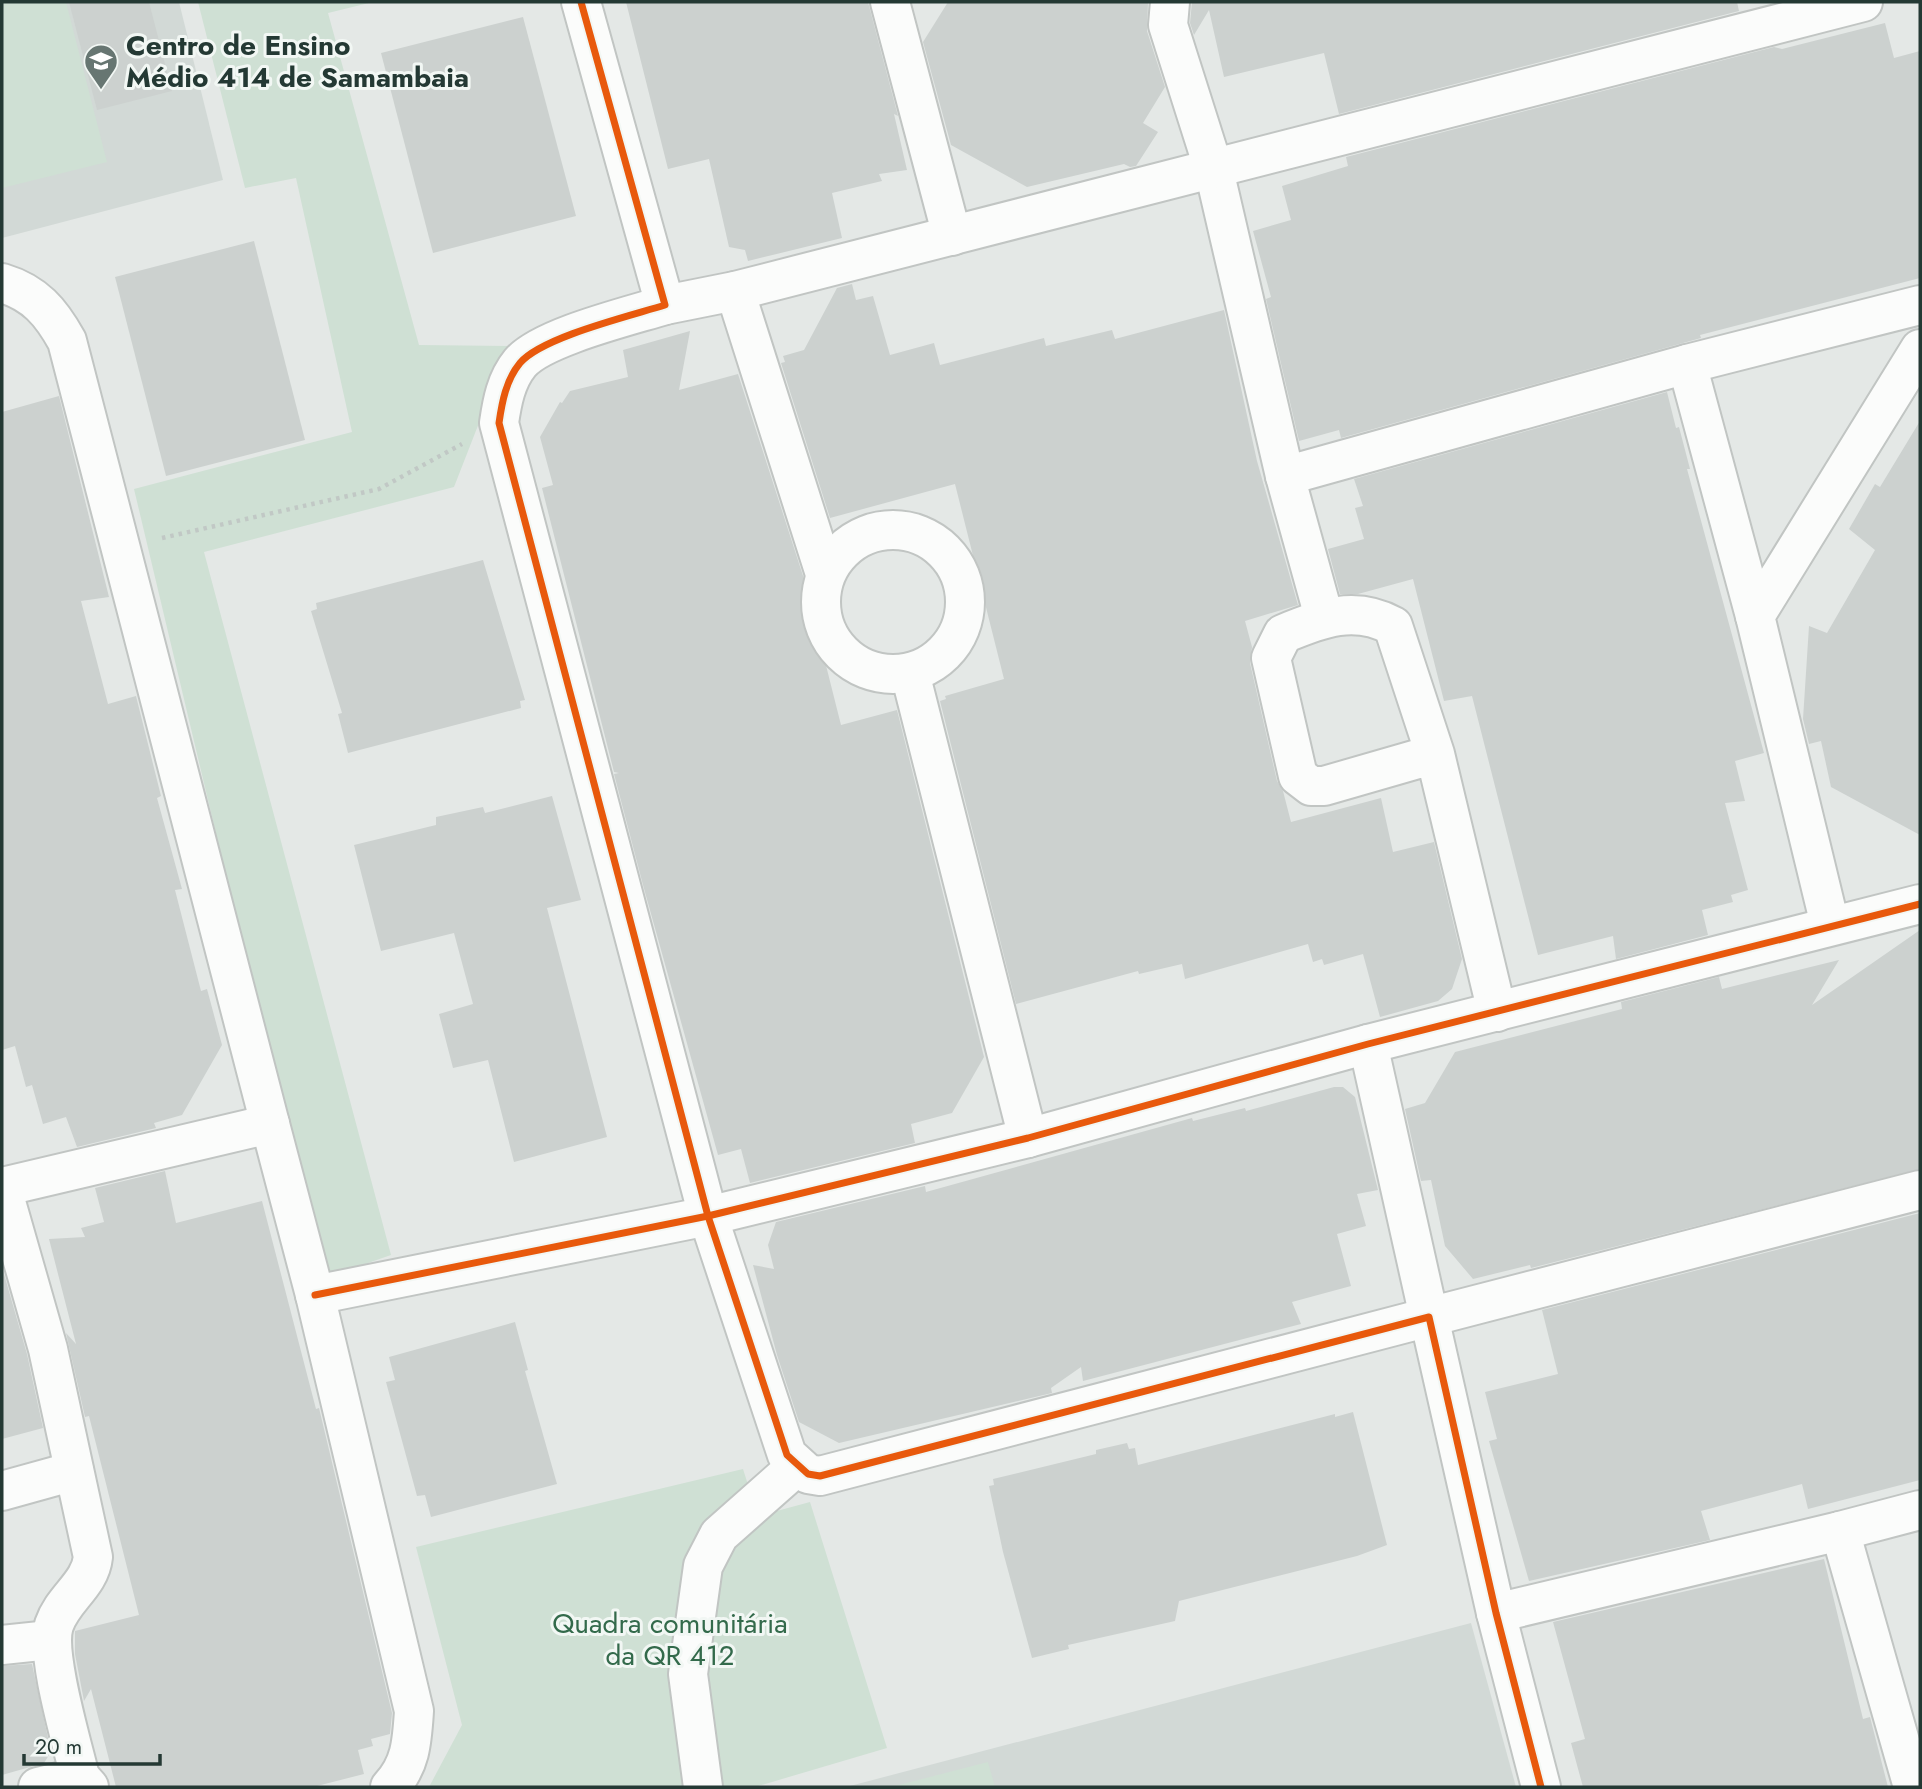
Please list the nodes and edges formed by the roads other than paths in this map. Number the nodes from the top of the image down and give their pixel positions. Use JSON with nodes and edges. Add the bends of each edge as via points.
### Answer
{"nodes":[{"id":1,"x":581,"y":2,"type":"edge"},
{"id":2,"x":890,"y":2,"type":"edge"},
{"id":3,"x":1170,"y":2,"type":"edge"},
{"id":4,"x":1863,"y":2,"type":"edge"},
{"id":5,"x":1214,"y":170,"type":"junction"},
{"id":6,"x":952,"y":236,"type":"junction"},
{"id":7,"x":2,"y":283,"type":"edge"},
{"id":8,"x":734,"y":291,"type":"junction"},
{"id":9,"x":665,"y":305,"type":"junction"},
{"id":10,"x":1920,"y":306,"type":"edge"},
{"id":11,"x":1920,"y":349,"type":"edge"},
{"id":12,"x":1687,"y":364,"type":"junction"},
{"id":13,"x":1285,"y":476,"type":"junction"},
{"id":14,"x":825,"y":574,"type":"junction"},
{"id":15,"x":1755,"y":616,"type":"junction"},
{"id":16,"x":1324,"y":617,"type":"junction"},
{"id":17,"x":910,"y":673,"type":"junction"},
{"id":18,"x":1435,"y":754,"type":"junction"},
{"id":19,"x":1920,"y":904,"type":"edge"},
{"id":20,"x":1830,"y":925,"type":"junction"},
{"id":21,"x":1497,"y":1012,"type":"junction"},
{"id":22,"x":1368,"y":1044,"type":"junction"},
{"id":23,"x":270,"y":1124,"type":"junction"},
{"id":24,"x":1028,"y":1138,"type":"junction"},
{"id":25,"x":2,"y":1188,"type":"edge"},
{"id":26,"x":1920,"y":1190,"type":"edge"},
{"id":27,"x":708,"y":1216,"type":"junction"},
{"id":28,"x":315,"y":1296,"type":"junction"},
{"id":29,"x":1429,"y":1317,"type":"junction"},
{"id":30,"x":797,"y":1466,"type":"junction"},
{"id":31,"x":74,"y":1471,"type":"junction"},
{"id":32,"x":2,"y":1491,"type":"edge"},
{"id":33,"x":1920,"y":1510,"type":"edge"},
{"id":34,"x":1840,"y":1531,"type":"junction"},
{"id":35,"x":1496,"y":1613,"type":"junction"},
{"id":36,"x":50,"y":1640,"type":"junction"},
{"id":37,"x":2,"y":1645,"type":"edge"},
{"id":38,"x":84,"y":1782,"type":"edge"},
{"id":39,"x":1916,"y":1783,"type":"edge"},
{"id":40,"x":38,"y":1787,"type":"edge"},
{"id":41,"x":390,"y":1787,"type":"edge"},
{"id":42,"x":703,"y":1787,"type":"edge"},
{"id":43,"x":1542,"y":1787,"type":"edge"}],
"edges":[{"from":1,"to":9,"type":"street"},
{"from":2,"to":6,"type":"street"},
{"from":3,"to":5,"type":"street","via":[[1168,26]]},
{"from":4,"to":5,"type":"street"},
{"from":5,"to":6,"type":"street"},
{"from":5,"to":13,"type":"street"},
{"from":6,"to":8,"type":"street"},
{"from":7,"to":23,"type":"street","via":[[19,288],[49,309],[67,341]]},
{"from":8,"to":9,"type":"street"},
{"from":8,"to":14,"type":"street"},
{"from":9,"to":27,"type":"street","via":[[549,343],[521,362],[508,385],[499,423]]},
{"from":10,"to":12,"type":"street"},
{"from":11,"to":15,"type":"street"},
{"from":12,"to":13,"type":"street"},
{"from":12,"to":15,"type":"street"},
{"from":13,"to":16,"type":"street"},
{"from":14,"to":17,"type":"street","via":[[820,597],[822,621],[832,642],[867,670]]},
{"from":14,"to":17,"type":"street","via":[[854,540],[895,530],[917,533],[940,547],[958,567],[965,619],[953,644],[930,665]]},
{"from":15,"to":20,"type":"street"},
{"from":16,"to":18,"type":"street","via":[[1365,614],[1393,626]]},
{"from":16,"to":18,"type":"street","via":[[1283,634],[1271,658],[1298,776],[1311,786],[1324,786]]},
{"from":17,"to":24,"type":"street"},
{"from":18,"to":21,"type":"street"},
{"from":19,"to":20,"type":"street"},
{"from":20,"to":21,"type":"street"},
{"from":21,"to":22,"type":"street"},
{"from":22,"to":24,"type":"street"},
{"from":22,"to":29,"type":"street"},
{"from":23,"to":25,"type":"street"},
{"from":23,"to":28,"type":"street"},
{"from":24,"to":27,"type":"street"},
{"from":25,"to":31,"type":"street","via":[[48,1349]]},
{"from":26,"to":29,"type":"street"},
{"from":27,"to":28,"type":"street"},
{"from":27,"to":30,"type":"street","via":[[787,1455]]},
{"from":28,"to":41,"type":"street","via":[[414,1711],[411,1750],[402,1774]]},
{"from":29,"to":30,"type":"street","via":[[820,1476]]},
{"from":29,"to":35,"type":"street"},
{"from":30,"to":42,"type":"street","via":[[719,1535],[703,1566],[688,1674]]},
{"from":31,"to":32,"type":"street"},
{"from":31,"to":36,"type":"street","via":[[92,1571],[60,1608]]},
{"from":33,"to":34,"type":"street"},
{"from":34,"to":35,"type":"street"},
{"from":34,"to":39,"type":"street"},
{"from":35,"to":43,"type":"street"},
{"from":36,"to":37,"type":"street"},
{"from":36,"to":38,"type":"street"},
{"from":38,"to":40,"type":"street"}]}
